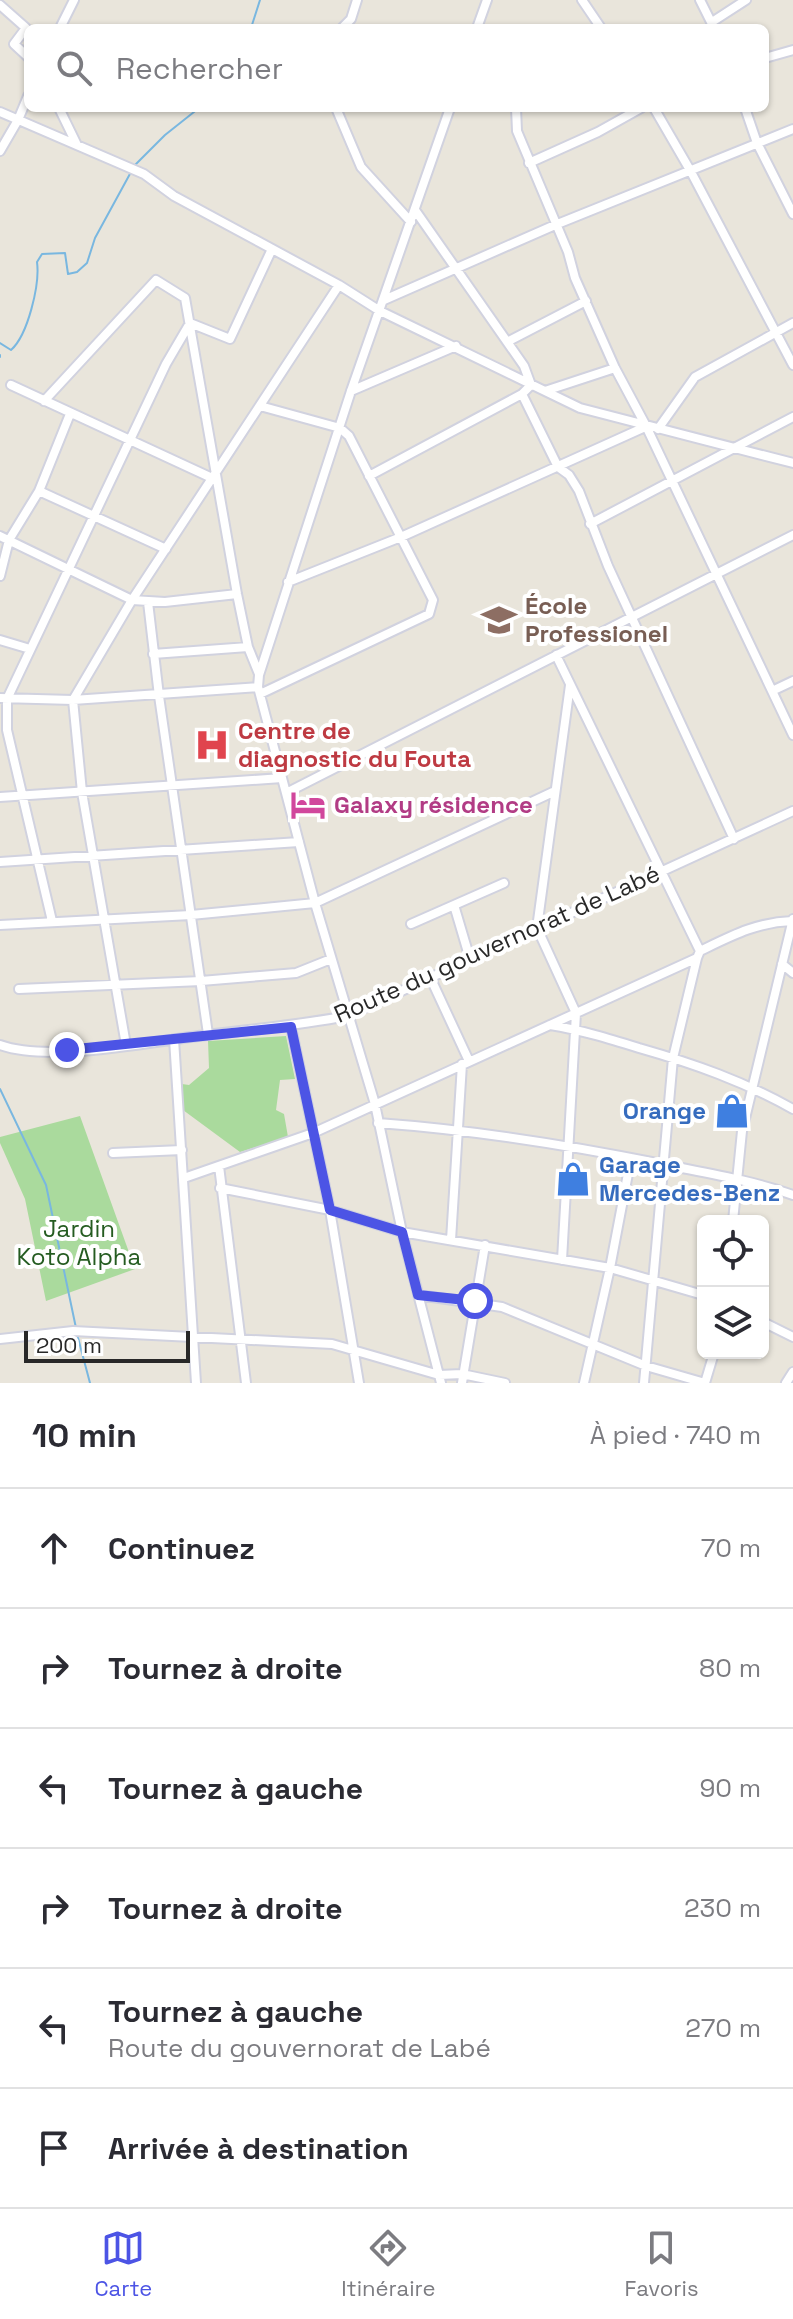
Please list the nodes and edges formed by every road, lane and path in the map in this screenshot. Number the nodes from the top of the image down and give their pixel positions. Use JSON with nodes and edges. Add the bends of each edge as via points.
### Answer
{"nodes":[{"id":1,"x":74,"y":0,"type":"edge"},
{"id":2,"x":357,"y":0,"type":"edge"},
{"id":3,"x":487,"y":0,"type":"edge"},
{"id":4,"x":582,"y":0,"type":"edge"},
{"id":5,"x":700,"y":0,"type":"edge"},
{"id":6,"x":746,"y":0,"type":"edge"},
{"id":7,"x":0,"y":5,"type":"edge"},
{"id":8,"x":62,"y":24,"type":"edge"},
{"id":9,"x":346,"y":24,"type":"edge"},
{"id":10,"x":478,"y":24,"type":"edge"},
{"id":11,"x":598,"y":24,"type":"edge"},
{"id":12,"x":712,"y":24,"type":"edge"},
{"id":13,"x":714,"y":24,"type":"edge"},
{"id":14,"x":24,"y":26,"type":"edge"},
{"id":15,"x":24,"y":31,"type":"edge"},
{"id":16,"x":793,"y":50,"type":"edge"},
{"id":17,"x":24,"y":53,"type":"edge"},
{"id":18,"x":769,"y":57,"type":"edge"},
{"id":19,"x":24,"y":106,"type":"edge"},
{"id":20,"x":0,"y":112,"type":"edge"},
{"id":21,"x":61,"y":112,"type":"edge"},
{"id":22,"x":338,"y":112,"type":"edge"},
{"id":23,"x":449,"y":112,"type":"edge"},
{"id":24,"x":516,"y":112,"type":"edge"},
{"id":25,"x":634,"y":112,"type":"edge"},
{"id":26,"x":656,"y":112,"type":"edge"},
{"id":27,"x":746,"y":112,"type":"edge"},
{"id":28,"x":18,"y":120,"type":"junction"},
{"id":29,"x":793,"y":129,"type":"edge"},
{"id":30,"x":757,"y":143,"type":"junction"},
{"id":31,"x":78,"y":146,"type":"junction"},
{"id":32,"x":0,"y":151,"type":"edge"},
{"id":33,"x":529,"y":163,"type":"junction"},
{"id":34,"x":690,"y":170,"type":"junction"},
{"id":35,"x":415,"y":210,"type":"junction"},
{"id":36,"x":793,"y":214,"type":"edge"},
{"id":37,"x":411,"y":222,"type":"junction"},
{"id":38,"x":555,"y":225,"type":"junction"},
{"id":39,"x":272,"y":249,"type":"junction"},
{"id":40,"x":458,"y":269,"type":"junction"},
{"id":41,"x":339,"y":285,"type":"junction"},
{"id":42,"x":384,"y":300,"type":"junction"},
{"id":43,"x":586,"y":301,"type":"junction"},
{"id":44,"x":380,"y":311,"type":"junction"},
{"id":45,"x":190,"y":323,"type":"junction"},
{"id":46,"x":793,"y":323,"type":"edge"},
{"id":47,"x":776,"y":331,"type":"junction"},
{"id":48,"x":507,"y":342,"type":"junction"},
{"id":49,"x":456,"y":346,"type":"junction"},
{"id":50,"x":793,"y":365,"type":"edge"},
{"id":51,"x":615,"y":368,"type":"junction"},
{"id":52,"x":11,"y":385,"type":"dead end"},
{"id":53,"x":531,"y":385,"type":"junction"},
{"id":54,"x":351,"y":391,"type":"junction"},
{"id":55,"x":545,"y":391,"type":"junction"},
{"id":56,"x":522,"y":394,"type":"junction"},
{"id":57,"x":44,"y":401,"type":"junction"},
{"id":58,"x":260,"y":406,"type":"junction"},
{"id":59,"x":70,"y":414,"type":"junction"},
{"id":60,"x":793,"y":417,"type":"edge"},
{"id":61,"x":646,"y":426,"type":"junction"},
{"id":62,"x":340,"y":428,"type":"junction"},
{"id":63,"x":658,"y":429,"type":"junction"},
{"id":64,"x":129,"y":439,"type":"junction"},
{"id":65,"x":734,"y":448,"type":"junction"},
{"id":66,"x":793,"y":463,"type":"edge"},
{"id":67,"x":558,"y":467,"type":"junction"},
{"id":68,"x":214,"y":476,"type":"junction"},
{"id":69,"x":369,"y":476,"type":"junction"},
{"id":70,"x":672,"y":480,"type":"junction"},
{"id":71,"x":39,"y":491,"type":"junction"},
{"id":72,"x":94,"y":516,"type":"junction"},
{"id":73,"x":590,"y":524,"type":"junction"},
{"id":74,"x":793,"y":535,"type":"edge"},
{"id":75,"x":0,"y":536,"type":"edge"},
{"id":76,"x":401,"y":537,"type":"junction"},
{"id":77,"x":9,"y":540,"type":"junction"},
{"id":78,"x":166,"y":549,"type":"junction"},
{"id":79,"x":69,"y":569,"type":"junction"},
{"id":80,"x":716,"y":574,"type":"junction"},
{"id":81,"x":0,"y":576,"type":"edge"},
{"id":82,"x":288,"y":582,"type":"junction"},
{"id":83,"x":237,"y":594,"type":"junction"},
{"id":84,"x":132,"y":600,"type":"junction"},
{"id":85,"x":148,"y":602,"type":"junction"},
{"id":86,"x":632,"y":616,"type":"junction"},
{"id":87,"x":0,"y":640,"type":"edge"},
{"id":88,"x":248,"y":647,"type":"junction"},
{"id":89,"x":30,"y":649,"type":"junction"},
{"id":90,"x":153,"y":654,"type":"junction"},
{"id":91,"x":556,"y":655,"type":"junction"},
{"id":92,"x":259,"y":675,"type":"junction"},
{"id":93,"x":793,"y":681,"type":"edge"},
{"id":94,"x":570,"y":685,"type":"junction"},
{"id":95,"x":259,"y":691,"type":"junction"},
{"id":96,"x":772,"y":691,"type":"junction"},
{"id":97,"x":159,"y":696,"type":"junction"},
{"id":98,"x":3,"y":698,"type":"edge"},
{"id":99,"x":73,"y":700,"type":"junction"},
{"id":100,"x":793,"y":735,"type":"edge"},
{"id":101,"x":282,"y":778,"type":"junction"},
{"id":102,"x":172,"y":786,"type":"junction"},
{"id":103,"x":82,"y":792,"type":"junction"},
{"id":104,"x":553,"y":792,"type":"junction"},
{"id":105,"x":286,"y":793,"type":"junction"},
{"id":106,"x":20,"y":795,"type":"junction"},
{"id":107,"x":0,"y":797,"type":"edge"},
{"id":108,"x":793,"y":811,"type":"edge"},
{"id":109,"x":734,"y":839,"type":"junction"},
{"id":110,"x":299,"y":842,"type":"junction"},
{"id":111,"x":182,"y":851,"type":"junction"},
{"id":112,"x":93,"y":857,"type":"junction"},
{"id":113,"x":37,"y":861,"type":"junction"},
{"id":114,"x":0,"y":862,"type":"edge"},
{"id":115,"x":661,"y":871,"type":"junction"},
{"id":116,"x":504,"y":883,"type":"dead end"},
{"id":117,"x":315,"y":903,"type":"junction"},
{"id":118,"x":454,"y":905,"type":"junction"},
{"id":119,"x":191,"y":915,"type":"junction"},
{"id":120,"x":104,"y":919,"type":"junction"},
{"id":121,"x":793,"y":920,"type":"edge"},
{"id":122,"x":52,"y":921,"type":"junction"},
{"id":123,"x":411,"y":924,"type":"dead end"},
{"id":124,"x":0,"y":925,"type":"edge"},
{"id":125,"x":537,"y":928,"type":"junction"},
{"id":126,"x":698,"y":954,"type":"junction"},
{"id":127,"x":331,"y":959,"type":"junction"},
{"id":128,"x":470,"y":959,"type":"junction"},
{"id":129,"x":782,"y":964,"type":"junction"},
{"id":130,"x":793,"y":973,"type":"edge"},
{"id":131,"x":430,"y":977,"type":"junction"},
{"id":132,"x":201,"y":981,"type":"junction"},
{"id":133,"x":115,"y":983,"type":"junction"},
{"id":134,"x":19,"y":989,"type":"dead end"},
{"id":135,"x":576,"y":1013,"type":"junction"},
{"id":136,"x":347,"y":1016,"type":"junction"},
{"id":137,"x":550,"y":1024,"type":"junction"},
{"id":138,"x":291,"y":1027,"type":"junction"},
{"id":139,"x":575,"y":1029,"type":"junction"},
{"id":140,"x":208,"y":1034,"type":"junction"},
{"id":141,"x":174,"y":1039,"type":"junction"},
{"id":142,"x":0,"y":1045,"type":"edge"},
{"id":143,"x":126,"y":1045,"type":"junction"},
{"id":144,"x":673,"y":1058,"type":"junction"},
{"id":145,"x":466,"y":1063,"type":"junction"},
{"id":146,"x":752,"y":1086,"type":"junction"},
{"id":147,"x":375,"y":1104,"type":"junction"},
{"id":148,"x":793,"y":1109,"type":"edge"},
{"id":149,"x":378,"y":1123,"type":"junction"},
{"id":150,"x":458,"y":1129,"type":"junction"},
{"id":151,"x":313,"y":1133,"type":"junction"},
{"id":152,"x":569,"y":1148,"type":"junction"},
{"id":153,"x":182,"y":1150,"type":"junction"},
{"id":154,"x":113,"y":1153,"type":"dead end"},
{"id":155,"x":631,"y":1158,"type":"junction"},
{"id":156,"x":662,"y":1164,"type":"junction"},
{"id":157,"x":219,"y":1166,"type":"junction"},
{"id":158,"x":184,"y":1178,"type":"junction"},
{"id":159,"x":737,"y":1179,"type":"junction"},
{"id":160,"x":220,"y":1188,"type":"junction"},
{"id":161,"x":793,"y":1195,"type":"edge"},
{"id":162,"x":330,"y":1210,"type":"junction"},
{"id":163,"x":734,"y":1215,"type":"edge"},
{"id":164,"x":402,"y":1232,"type":"junction"},
{"id":165,"x":451,"y":1240,"type":"junction"},
{"id":166,"x":485,"y":1245,"type":"junction"},
{"id":167,"x":562,"y":1260,"type":"junction"},
{"id":168,"x":610,"y":1268,"type":"junction"},
{"id":169,"x":652,"y":1279,"type":"junction"},
{"id":170,"x":697,"y":1293,"type":"edge"},
{"id":171,"x":418,"y":1295,"type":"junction"},
{"id":172,"x":475,"y":1301,"type":"junction"},
{"id":173,"x":769,"y":1325,"type":"edge"},
{"id":174,"x":194,"y":1335,"type":"junction"},
{"id":175,"x":793,"y":1337,"type":"edge"},
{"id":176,"x":239,"y":1338,"type":"junction"},
{"id":177,"x":0,"y":1339,"type":"edge"},
{"id":178,"x":593,"y":1344,"type":"junction"},
{"id":179,"x":353,"y":1352,"type":"junction"},
{"id":180,"x":712,"y":1359,"type":"edge"},
{"id":181,"x":646,"y":1366,"type":"junction"},
{"id":182,"x":793,"y":1372,"type":"edge"},
{"id":183,"x":440,"y":1379,"type":"edge"},
{"id":184,"x":462,"y":1379,"type":"edge"},
{"id":185,"x":196,"y":1383,"type":"edge"},
{"id":186,"x":246,"y":1383,"type":"edge"},
{"id":187,"x":359,"y":1383,"type":"edge"},
{"id":188,"x":505,"y":1383,"type":"edge"},
{"id":189,"x":584,"y":1383,"type":"edge"},
{"id":190,"x":644,"y":1383,"type":"edge"},
{"id":191,"x":705,"y":1383,"type":"edge"},
{"id":192,"x":786,"y":1383,"type":"edge"}],
"edges":[{"from":1,"to":8,"type":"street"},
{"from":2,"to":9,"type":"street"},
{"from":3,"to":10,"type":"street"},
{"from":4,"to":11,"type":"street"},
{"from":5,"to":12,"type":"street"},
{"from":6,"to":13,"type":"street"},
{"from":7,"to":14,"type":"street"},
{"from":15,"to":17,"type":"street","via":[[14,44]]},
{"from":16,"to":18,"type":"street"},
{"from":19,"to":28,"type":"street"},
{"from":20,"to":28,"type":"street"},
{"from":21,"to":31,"type":"street"},
{"from":22,"to":37,"type":"street","via":[[361,167]]},
{"from":23,"to":35,"type":"street"},
{"from":24,"to":33,"type":"street"},
{"from":25,"to":33,"type":"street"},
{"from":26,"to":34,"type":"street"},
{"from":27,"to":30,"type":"street"},
{"from":28,"to":31,"type":"street"},
{"from":28,"to":32,"type":"street"},
{"from":29,"to":30,"type":"street"},
{"from":30,"to":34,"type":"street"},
{"from":30,"to":36,"type":"street"},
{"from":31,"to":39,"type":"street","via":[[144,174]]},
{"from":33,"to":38,"type":"street"},
{"from":34,"to":38,"type":"street"},
{"from":34,"to":47,"type":"street"},
{"from":35,"to":37,"type":"street"},
{"from":35,"to":40,"type":"street"},
{"from":37,"to":42,"type":"street"},
{"from":38,"to":40,"type":"street"},
{"from":38,"to":43,"type":"street"},
{"from":39,"to":41,"type":"street"},
{"from":39,"to":45,"type":"street","via":[[230,339]]},
{"from":40,"to":42,"type":"street"},
{"from":40,"to":48,"type":"street"},
{"from":41,"to":44,"type":"street"},
{"from":41,"to":58,"type":"street"},
{"from":42,"to":44,"type":"street"},
{"from":43,"to":48,"type":"street"},
{"from":43,"to":51,"type":"street"},
{"from":44,"to":49,"type":"street"},
{"from":44,"to":54,"type":"street"},
{"from":45,"to":57,"type":"street","via":[[185,298],[156,280]]},
{"from":45,"to":64,"type":"street"},
{"from":45,"to":68,"type":"street"},
{"from":46,"to":47,"type":"street"},
{"from":47,"to":50,"type":"street"},
{"from":47,"to":63,"type":"street","via":[[695,377]]},
{"from":48,"to":53,"type":"street"},
{"from":49,"to":53,"type":"street"},
{"from":49,"to":54,"type":"street"},
{"from":51,"to":55,"type":"street"},
{"from":51,"to":61,"type":"street"},
{"from":52,"to":57,"type":"street"},
{"from":53,"to":55,"type":"street"},
{"from":53,"to":56,"type":"street"},
{"from":54,"to":62,"type":"street"},
{"from":55,"to":61,"type":"street","via":[[580,408]]},
{"from":56,"to":67,"type":"street"},
{"from":56,"to":69,"type":"street"},
{"from":57,"to":59,"type":"street"},
{"from":58,"to":62,"type":"street"},
{"from":58,"to":68,"type":"street"},
{"from":59,"to":64,"type":"street"},
{"from":59,"to":71,"type":"street"},
{"from":60,"to":65,"type":"street"},
{"from":61,"to":63,"type":"street"},
{"from":61,"to":67,"type":"street"},
{"from":61,"to":70,"type":"street"},
{"from":62,"to":69,"type":"street"},
{"from":62,"to":82,"type":"street"},
{"from":63,"to":65,"type":"street"},
{"from":64,"to":68,"type":"street"},
{"from":64,"to":72,"type":"street"},
{"from":65,"to":66,"type":"street"},
{"from":65,"to":70,"type":"street"},
{"from":67,"to":73,"type":"street","via":[[574,481]]},
{"from":67,"to":76,"type":"street"},
{"from":68,"to":78,"type":"street"},
{"from":68,"to":83,"type":"street"},
{"from":69,"to":76,"type":"street"},
{"from":70,"to":73,"type":"street"},
{"from":70,"to":80,"type":"street"},
{"from":71,"to":72,"type":"street"},
{"from":71,"to":77,"type":"street"},
{"from":72,"to":78,"type":"street"},
{"from":72,"to":79,"type":"street"},
{"from":73,"to":86,"type":"street"},
{"from":74,"to":80,"type":"street"},
{"from":75,"to":77,"type":"street"},
{"from":76,"to":82,"type":"street"},
{"from":76,"to":95,"type":"street","via":[[433,600],[429,614]]},
{"from":77,"to":79,"type":"street"},
{"from":77,"to":81,"type":"street"},
{"from":78,"to":84,"type":"street"},
{"from":79,"to":84,"type":"street"},
{"from":79,"to":89,"type":"street"},
{"from":80,"to":86,"type":"street"},
{"from":80,"to":96,"type":"street"},
{"from":82,"to":92,"type":"street"},
{"from":83,"to":85,"type":"street"},
{"from":83,"to":88,"type":"street"},
{"from":84,"to":85,"type":"street"},
{"from":84,"to":99,"type":"street"},
{"from":85,"to":90,"type":"street"},
{"from":86,"to":91,"type":"street"},
{"from":86,"to":109,"type":"street"},
{"from":87,"to":89,"type":"street"},
{"from":88,"to":90,"type":"street"},
{"from":88,"to":92,"type":"street"},
{"from":89,"to":98,"type":"street"},
{"from":90,"to":97,"type":"street"},
{"from":91,"to":94,"type":"street"},
{"from":91,"to":105,"type":"street"},
{"from":92,"to":95,"type":"street"},
{"from":93,"to":96,"type":"street"},
{"from":94,"to":104,"type":"street"},
{"from":94,"to":115,"type":"street"},
{"from":95,"to":97,"type":"street"},
{"from":95,"to":101,"type":"street"},
{"from":96,"to":100,"type":"street"},
{"from":97,"to":99,"type":"street"},
{"from":97,"to":102,"type":"street"},
{"from":98,"to":99,"type":"street"},
{"from":98,"to":106,"type":"street"},
{"from":99,"to":103,"type":"street"},
{"from":101,"to":102,"type":"street"},
{"from":101,"to":105,"type":"street"},
{"from":102,"to":103,"type":"street"},
{"from":102,"to":111,"type":"street"},
{"from":103,"to":106,"type":"street"},
{"from":103,"to":112,"type":"street"},
{"from":104,"to":117,"type":"street"},
{"from":104,"to":125,"type":"street"},
{"from":105,"to":110,"type":"street"},
{"from":106,"to":107,"type":"street"},
{"from":106,"to":113,"type":"street"},
{"from":108,"to":109,"type":"street","name":"Route du gouvernorat de Labé"},
{"from":109,"to":115,"type":"street","name":"Route du gouvernorat de Labé"},
{"from":110,"to":111,"type":"street"},
{"from":110,"to":117,"type":"street"},
{"from":111,"to":112,"type":"street"},
{"from":111,"to":119,"type":"street"},
{"from":112,"to":113,"type":"street"},
{"from":112,"to":120,"type":"street"},
{"from":113,"to":114,"type":"street"},
{"from":113,"to":122,"type":"street"},
{"from":115,"to":125,"type":"street","name":"Route du gouvernorat de Labé"},
{"from":115,"to":126,"type":"street"},
{"from":116,"to":118,"type":"street"},
{"from":117,"to":119,"type":"street"},
{"from":117,"to":127,"type":"street"},
{"from":118,"to":123,"type":"street"},
{"from":118,"to":128,"type":"street"},
{"from":119,"to":120,"type":"street"},
{"from":119,"to":132,"type":"street"},
{"from":120,"to":122,"type":"street"},
{"from":120,"to":133,"type":"street"},
{"from":121,"to":126,"type":"street","via":[[747,928]]},
{"from":121,"to":129,"type":"street"},
{"from":122,"to":124,"type":"street"},
{"from":125,"to":128,"type":"street","name":"Route du gouvernorat de Labé"},
{"from":125,"to":135,"type":"street"},
{"from":126,"to":135,"type":"street"},
{"from":126,"to":144,"type":"street"},
{"from":127,"to":132,"type":"street","via":[[296,973]]},
{"from":127,"to":136,"type":"street"},
{"from":128,"to":131,"type":"street","name":"Route du gouvernorat de Labé"},
{"from":129,"to":130,"type":"street"},
{"from":129,"to":146,"type":"street"},
{"from":131,"to":136,"type":"street","name":"Route du gouvernorat de Labé"},
{"from":131,"to":145,"type":"street"},
{"from":132,"to":133,"type":"street"},
{"from":132,"to":140,"type":"street"},
{"from":133,"to":134,"type":"street"},
{"from":133,"to":143,"type":"street"},
{"from":135,"to":137,"type":"street"},
{"from":135,"to":139,"type":"street"},
{"from":136,"to":138,"type":"street","name":"Route du gouvernorat de Labé"},
{"from":136,"to":147,"type":"street"},
{"from":137,"to":139,"type":"street"},
{"from":137,"to":145,"type":"street"},
{"from":138,"to":140,"type":"street","name":"Route du gouvernorat de Labé"},
{"from":138,"to":151,"type":"street"},
{"from":139,"to":144,"type":"street"},
{"from":139,"to":152,"type":"street"},
{"from":140,"to":141,"type":"street","name":"Route du gouvernorat de Labé"},
{"from":141,"to":143,"type":"street","name":"Route du gouvernorat de Labé"},
{"from":141,"to":153,"type":"street"},
{"from":142,"to":143,"type":"street","name":"Route du gouvernorat de Labé","via":[[19,1052]]},
{"from":144,"to":146,"type":"street"},
{"from":144,"to":156,"type":"street"},
{"from":145,"to":147,"type":"street"},
{"from":145,"to":150,"type":"street"},
{"from":146,"to":148,"type":"street"},
{"from":146,"to":159,"type":"street"},
{"from":147,"to":149,"type":"street"},
{"from":147,"to":151,"type":"street"},
{"from":149,"to":150,"type":"street"},
{"from":149,"to":164,"type":"street"},
{"from":150,"to":152,"type":"street"},
{"from":150,"to":165,"type":"street"},
{"from":151,"to":157,"type":"street"},
{"from":151,"to":162,"type":"street"},
{"from":152,"to":155,"type":"street"},
{"from":152,"to":167,"type":"street"},
{"from":153,"to":154,"type":"street"},
{"from":153,"to":158,"type":"street"},
{"from":155,"to":156,"type":"street"},
{"from":155,"to":168,"type":"street"},
{"from":156,"to":159,"type":"street"},
{"from":156,"to":169,"type":"street"},
{"from":157,"to":158,"type":"street"},
{"from":157,"to":160,"type":"street"},
{"from":158,"to":174,"type":"street"},
{"from":159,"to":161,"type":"street"},
{"from":159,"to":163,"type":"street"},
{"from":160,"to":162,"type":"street"},
{"from":160,"to":176,"type":"street"},
{"from":162,"to":164,"type":"street"},
{"from":162,"to":179,"type":"street"},
{"from":164,"to":165,"type":"street"},
{"from":164,"to":171,"type":"street"},
{"from":165,"to":166,"type":"street"},
{"from":166,"to":167,"type":"street"},
{"from":166,"to":172,"type":"street"},
{"from":167,"to":168,"type":"street"},
{"from":168,"to":169,"type":"street"},
{"from":168,"to":178,"type":"street"},
{"from":169,"to":170,"type":"street"},
{"from":169,"to":181,"type":"street"},
{"from":171,"to":172,"type":"street"},
{"from":171,"to":183,"type":"street"},
{"from":172,"to":178,"type":"street"},
{"from":172,"to":184,"type":"street"},
{"from":173,"to":175,"type":"street"},
{"from":174,"to":176,"type":"street"},
{"from":174,"to":177,"type":"street","via":[[73,1331]]},
{"from":174,"to":185,"type":"street"},
{"from":176,"to":179,"type":"street","via":[[332,1344]]},
{"from":176,"to":186,"type":"street"},
{"from":178,"to":181,"type":"street"},
{"from":178,"to":189,"type":"street"},
{"from":179,"to":183,"type":"street"},
{"from":179,"to":187,"type":"street"},
{"from":180,"to":191,"type":"street"},
{"from":181,"to":190,"type":"street"},
{"from":181,"to":191,"type":"street"},
{"from":182,"to":192,"type":"street"},
{"from":183,"to":184,"type":"street"},
{"from":184,"to":188,"type":"street"}]}
